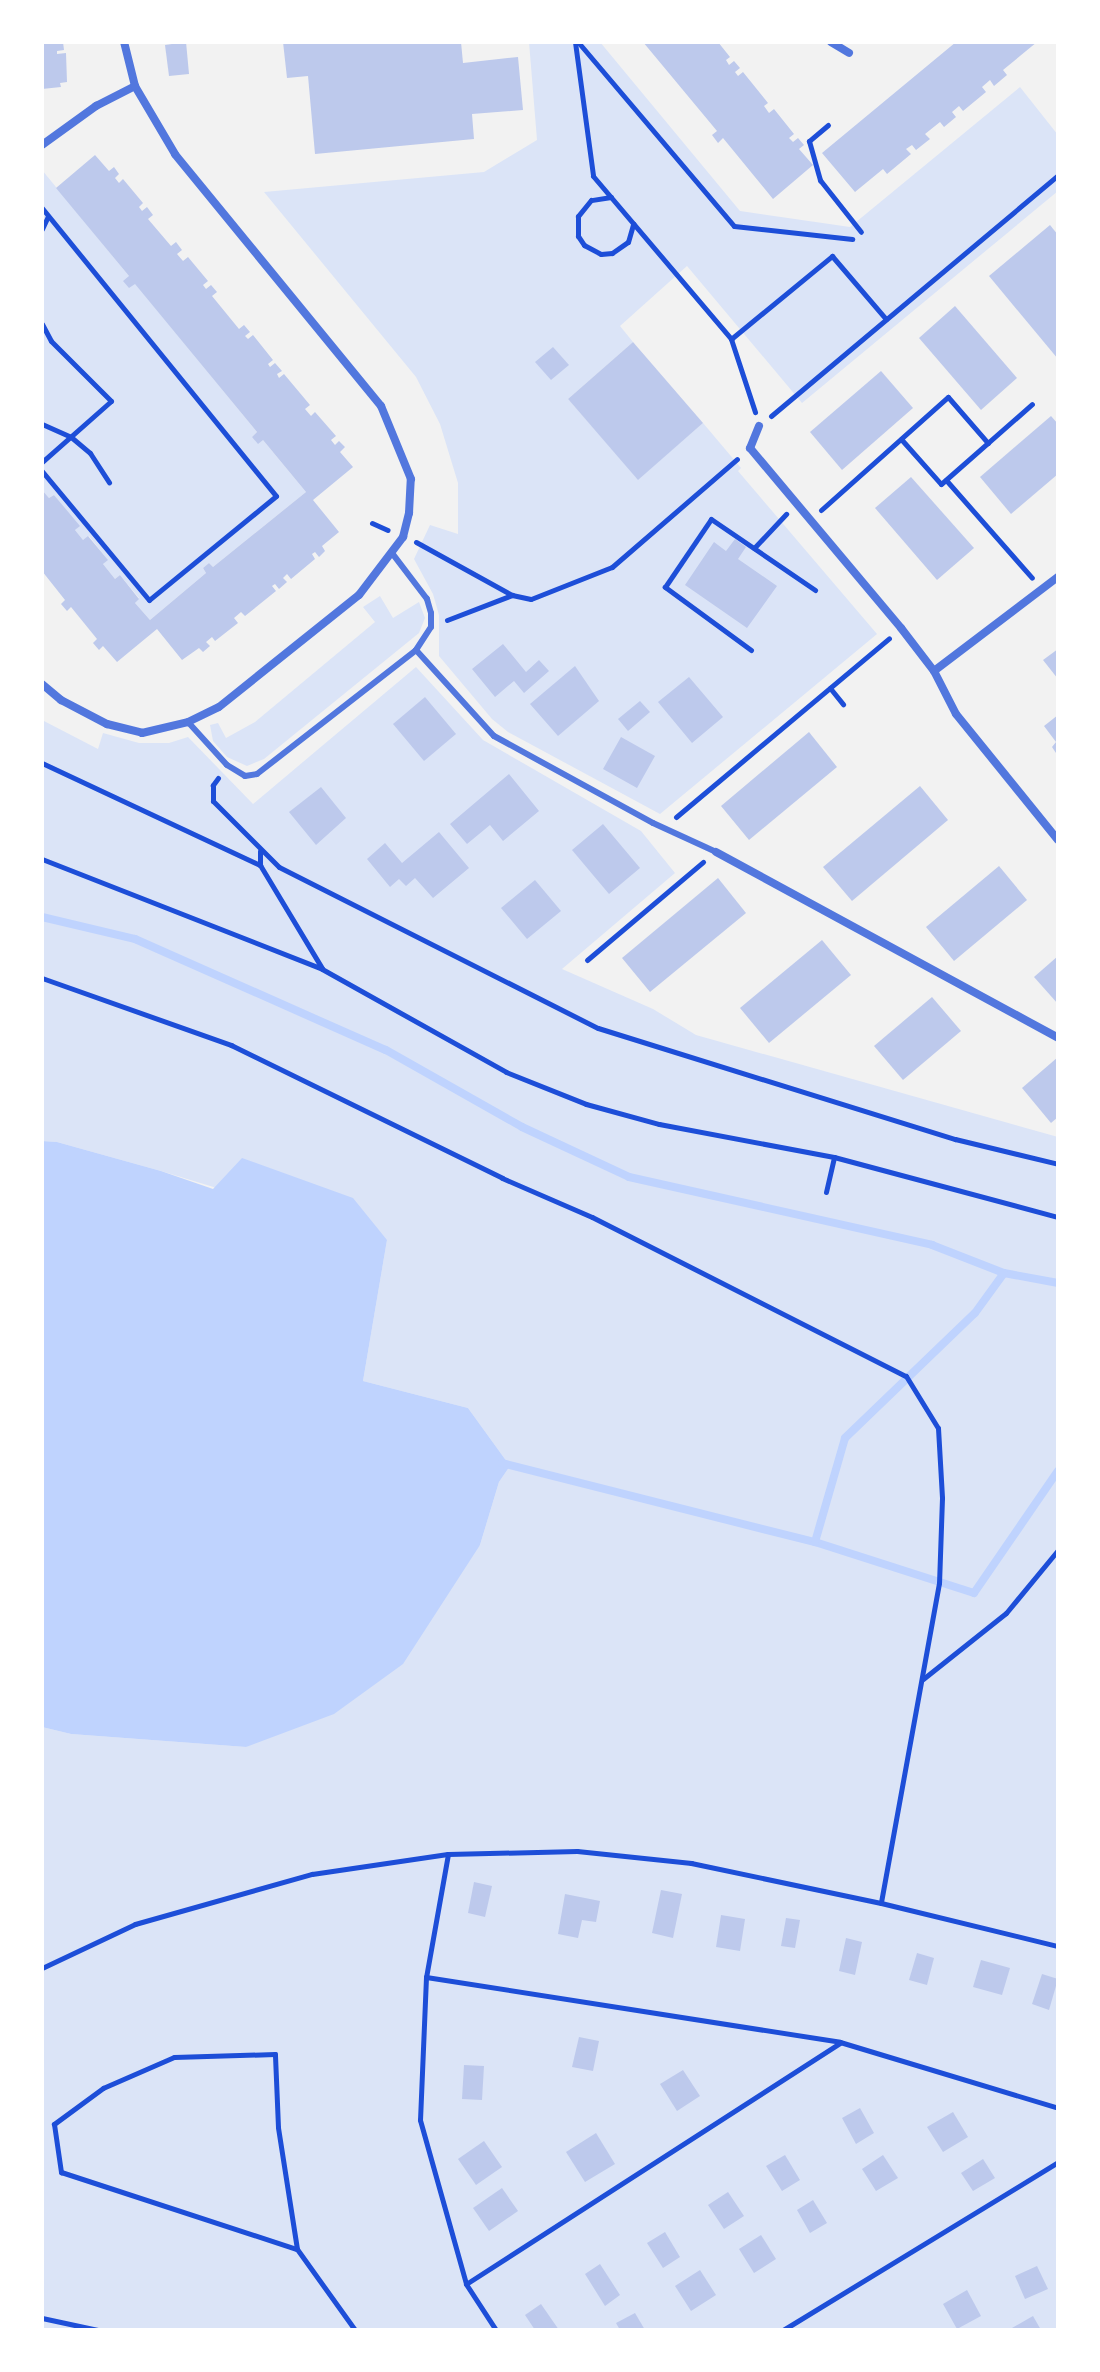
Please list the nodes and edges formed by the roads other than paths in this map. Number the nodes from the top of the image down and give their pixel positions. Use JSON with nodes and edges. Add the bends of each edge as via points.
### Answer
{"nodes":[{"id":1,"x":124,"y":42,"type":"edge"},
{"id":2,"x":831,"y":42,"type":"edge"},
{"id":3,"x":849,"y":53,"type":"dead end"},
{"id":4,"x":135,"y":86,"type":"junction"},
{"id":5,"x":42,"y":145,"type":"edge"},
{"id":6,"x":759,"y":426,"type":"road end"},
{"id":7,"x":392,"y":553,"type":"junction"},
{"id":8,"x":1058,"y":577,"type":"edge"},
{"id":9,"x":416,"y":650,"type":"junction"},
{"id":10,"x":934,"y":671,"type":"junction"},
{"id":11,"x":42,"y":684,"type":"edge"},
{"id":12,"x":188,"y":722,"type":"junction"},
{"id":13,"x":1058,"y":840,"type":"edge"},
{"id":14,"x":716,"y":852,"type":"joint"},
{"id":15,"x":1058,"y":1038,"type":"edge"}],
"edges":[{"from":1,"to":4,"type":"street"},
{"from":2,"to":3,"type":"street"},
{"from":4,"to":5,"type":"street","via":[[96,106]]},
{"from":4,"to":7,"type":"street","via":[[175,154],[381,406],[411,479],[403,537]]},
{"from":6,"to":10,"type":"street","via":[[750,448]]},
{"from":7,"to":9,"type":"lane","via":[[427,599],[431,627]]},
{"from":7,"to":12,"type":"street","via":[[359,595],[219,707]]},
{"from":8,"to":10,"type":"street"},
{"from":9,"to":12,"type":"lane","via":[[257,774],[245,776],[227,765]]},
{"from":9,"to":14,"type":"lane","via":[[494,736]]},
{"from":10,"to":13,"type":"street","via":[[956,714]]},
{"from":11,"to":12,"type":"street","via":[[107,724],[142,733]]},
{"from":14,"to":15,"type":"street"}]}
